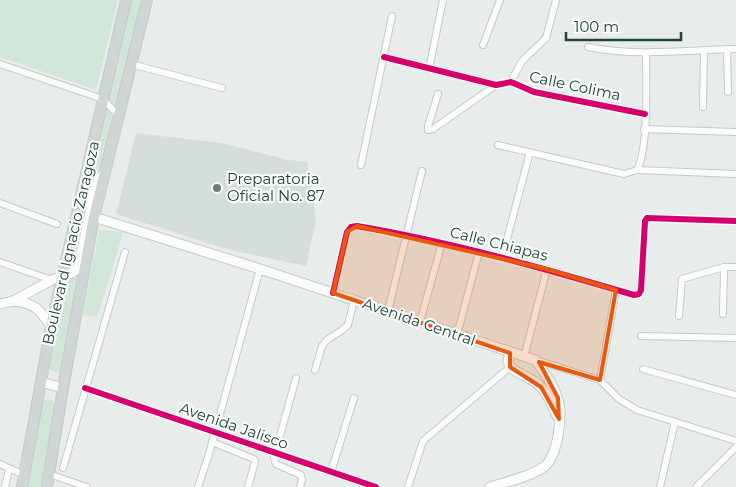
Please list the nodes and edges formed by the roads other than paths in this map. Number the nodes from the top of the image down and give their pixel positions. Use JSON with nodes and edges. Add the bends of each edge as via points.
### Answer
{"nodes":[{"id":1,"x":126,"y":0,"type":"edge"},
{"id":2,"x":147,"y":0,"type":"edge"},
{"id":3,"x":444,"y":0,"type":"edge"},
{"id":4,"x":500,"y":0,"type":"edge"},
{"id":5,"x":556,"y":0,"type":"edge"},
{"id":6,"x":392,"y":16,"type":"dead end"},
{"id":7,"x":483,"y":45,"type":"dead end"},
{"id":8,"x":588,"y":46,"type":"dead end"},
{"id":9,"x":727,"y":49,"type":"junction"},
{"id":10,"x":736,"y":49,"type":"edge"},
{"id":11,"x":704,"y":50,"type":"junction"},
{"id":12,"x":646,"y":53,"type":"junction"},
{"id":13,"x":384,"y":57,"type":"junction"},
{"id":14,"x":0,"y":64,"type":"edge"},
{"id":15,"x":131,"y":64,"type":"junction"},
{"id":16,"x":429,"y":69,"type":"junction"},
{"id":17,"x":511,"y":82,"type":"junction"},
{"id":18,"x":496,"y":85,"type":"junction"},
{"id":19,"x":222,"y":88,"type":"dead end"},
{"id":20,"x":728,"y":92,"type":"dead end"},
{"id":21,"x":438,"y":94,"type":"dead end"},
{"id":22,"x":103,"y":99,"type":"junction"},
{"id":23,"x":703,"y":107,"type":"dead end"},
{"id":24,"x":645,"y":114,"type":"junction"},
{"id":25,"x":118,"y":115,"type":"junction"},
{"id":26,"x":644,"y":129,"type":"junction"},
{"id":27,"x":736,"y":132,"type":"edge"},
{"id":28,"x":498,"y":145,"type":"dead end"},
{"id":29,"x":530,"y":152,"type":"junction"},
{"id":30,"x":361,"y":165,"type":"dead end"},
{"id":31,"x":636,"y":170,"type":"junction"},
{"id":32,"x":422,"y":171,"type":"dead end"},
{"id":33,"x":104,"y":173,"type":"junction"},
{"id":34,"x":736,"y":174,"type":"edge"},
{"id":35,"x":0,"y":203,"type":"edge"},
{"id":36,"x":94,"y":217,"type":"junction"},
{"id":37,"x":736,"y":221,"type":"edge"},
{"id":38,"x":57,"y":224,"type":"dead end"},
{"id":39,"x":406,"y":234,"type":"junction"},
{"id":40,"x":442,"y":243,"type":"junction"},
{"id":41,"x":125,"y":252,"type":"dead end"},
{"id":42,"x":479,"y":252,"type":"junction"},
{"id":43,"x":502,"y":258,"type":"junction"},
{"id":44,"x":0,"y":262,"type":"edge"},
{"id":45,"x":724,"y":267,"type":"junction"},
{"id":46,"x":736,"y":267,"type":"edge"},
{"id":47,"x":260,"y":269,"type":"junction"},
{"id":48,"x":547,"y":269,"type":"junction"},
{"id":49,"x":62,"y":276,"type":"junction"},
{"id":50,"x":52,"y":280,"type":"junction"},
{"id":51,"x":616,"y":290,"type":"junction"},
{"id":52,"x":333,"y":293,"type":"junction"},
{"id":53,"x":354,"y":300,"type":"junction"},
{"id":54,"x":13,"y":301,"type":"junction"},
{"id":55,"x":0,"y":304,"type":"edge"},
{"id":56,"x":388,"y":311,"type":"junction"},
{"id":57,"x":723,"y":314,"type":"dead end"},
{"id":58,"x":679,"y":316,"type":"dead end"},
{"id":59,"x":420,"y":322,"type":"junction"},
{"id":60,"x":51,"y":326,"type":"junction"},
{"id":61,"x":457,"y":335,"type":"junction"},
{"id":62,"x":641,"y":336,"type":"dead end"},
{"id":63,"x":736,"y":338,"type":"edge"},
{"id":64,"x":510,"y":352,"type":"junction"},
{"id":65,"x":524,"y":356,"type":"junction"},
{"id":66,"x":535,"y":360,"type":"junction"},
{"id":67,"x":510,"y":367,"type":"junction"},
{"id":68,"x":643,"y":369,"type":"dead end"},
{"id":69,"x":315,"y":370,"type":"dead end"},
{"id":70,"x":296,"y":378,"type":"dead end"},
{"id":71,"x":600,"y":380,"type":"junction"},
{"id":72,"x":41,"y":382,"type":"junction"},
{"id":73,"x":63,"y":388,"type":"junction"},
{"id":74,"x":85,"y":388,"type":"junction"},
{"id":75,"x":736,"y":394,"type":"edge"},
{"id":76,"x":354,"y":398,"type":"dead end"},
{"id":77,"x":559,"y":419,"type":"junction"},
{"id":78,"x":675,"y":422,"type":"junction"},
{"id":79,"x":215,"y":432,"type":"junction"},
{"id":80,"x":212,"y":442,"type":"junction"},
{"id":81,"x":736,"y":442,"type":"edge"},
{"id":82,"x":736,"y":447,"type":"edge"},
{"id":83,"x":275,"y":453,"type":"junction"},
{"id":84,"x":0,"y":464,"type":"edge"},
{"id":85,"x":9,"y":468,"type":"junction"},
{"id":86,"x":63,"y":468,"type":"dead end"},
{"id":87,"x":331,"y":472,"type":"junction"},
{"id":88,"x":49,"y":474,"type":"junction"},
{"id":89,"x":24,"y":475,"type":"junction"},
{"id":90,"x":5,"y":487,"type":"edge"},
{"id":91,"x":22,"y":487,"type":"edge"},
{"id":92,"x":47,"y":487,"type":"edge"},
{"id":93,"x":87,"y":487,"type":"edge"},
{"id":94,"x":198,"y":487,"type":"edge"},
{"id":95,"x":248,"y":487,"type":"edge"},
{"id":96,"x":300,"y":487,"type":"edge"},
{"id":97,"x":376,"y":487,"type":"edge"},
{"id":98,"x":408,"y":487,"type":"edge"},
{"id":99,"x":490,"y":487,"type":"edge"},
{"id":100,"x":660,"y":487,"type":"edge"},
{"id":101,"x":696,"y":487,"type":"edge"}],
"edges":[{"from":1,"to":22,"type":"main road","name":"Boulevard Ignacio Zaragoza"},
{"from":2,"to":15,"type":"main road","name":"Boulevard Ignacio Zaragoza"},
{"from":3,"to":16,"type":"street"},
{"from":4,"to":7,"type":"street"},
{"from":5,"to":17,"type":"street","via":[[546,38],[522,61]]},
{"from":6,"to":13,"type":"street"},
{"from":8,"to":12,"type":"street"},
{"from":9,"to":10,"type":"street"},
{"from":9,"to":11,"type":"street"},
{"from":9,"to":20,"type":"street"},
{"from":11,"to":12,"type":"street"},
{"from":11,"to":23,"type":"street"},
{"from":12,"to":24,"type":"street"},
{"from":13,"to":16,"type":"street","name":"Calle Colima"},
{"from":13,"to":30,"type":"street"},
{"from":14,"to":22,"type":"street"},
{"from":15,"to":19,"type":"street"},
{"from":15,"to":25,"type":"main road","name":"Boulevard Ignacio Zaragoza"},
{"from":16,"to":18,"type":"street","name":"Calle Colima"},
{"from":17,"to":18,"type":"street","name":"Calle Colima"},
{"from":17,"to":24,"type":"street","name":"Calle Colima","via":[[534,92]]},
{"from":18,"to":21,"type":"street","via":[[428,130]]},
{"from":22,"to":25,"type":"street"},
{"from":22,"to":49,"type":"main road","name":"Boulevard Ignacio Zaragoza"},
{"from":24,"to":26,"type":"street"},
{"from":25,"to":33,"type":"main road","name":"Boulevard Ignacio Zaragoza"},
{"from":26,"to":27,"type":"street"},
{"from":26,"to":31,"type":"street","via":[[640,164]]},
{"from":28,"to":29,"type":"street"},
{"from":29,"to":31,"type":"street","via":[[624,174]]},
{"from":29,"to":43,"type":"street"},
{"from":31,"to":34,"type":"street"},
{"from":32,"to":39,"type":"street"},
{"from":33,"to":36,"type":"main road","name":"Boulevard Ignacio Zaragoza"},
{"from":33,"to":49,"type":"main road","via":[[96,184],[79,265]]},
{"from":35,"to":38,"type":"street"},
{"from":36,"to":47,"type":"main road","name":"Avenida Central"},
{"from":36,"to":73,"type":"main road","name":"Boulevard Ignacio Zaragoza"},
{"from":37,"to":51,"type":"street","name":"Calle Chiapas","via":[[647,218],[641,290],[634,295]]},
{"from":39,"to":40,"type":"street","name":"Calle Chiapas"},
{"from":39,"to":52,"type":"street","name":"Calle Chiapas","via":[[351,227]]},
{"from":39,"to":56,"type":"street"},
{"from":40,"to":42,"type":"street","name":"Calle Chiapas"},
{"from":40,"to":59,"type":"street"},
{"from":41,"to":74,"type":"street"},
{"from":42,"to":43,"type":"street","name":"Calle Chiapas"},
{"from":42,"to":61,"type":"street"},
{"from":43,"to":48,"type":"street","name":"Calle Chiapas"},
{"from":44,"to":50,"type":"street"},
{"from":45,"to":46,"type":"street"},
{"from":45,"to":57,"type":"street"},
{"from":45,"to":58,"type":"street","via":[[682,279]]},
{"from":47,"to":52,"type":"main road","name":"Avenida Central"},
{"from":47,"to":79,"type":"street"},
{"from":48,"to":51,"type":"street","name":"Calle Chiapas"},
{"from":48,"to":65,"type":"street"},
{"from":49,"to":50,"type":"main road"},
{"from":49,"to":60,"type":"main road","name":"Boulevard Ignacio Zaragoza"},
{"from":50,"to":54,"type":"main road"},
{"from":51,"to":71,"type":"street"},
{"from":52,"to":53,"type":"main road","name":"Avenida Central"},
{"from":53,"to":56,"type":"main road","name":"Avenida Central"},
{"from":53,"to":69,"type":"street","via":[[348,325],[322,346]]},
{"from":54,"to":55,"type":"main road"},
{"from":54,"to":60,"type":"main road","via":[[32,304]]},
{"from":56,"to":59,"type":"main road","name":"Avenida Central"},
{"from":59,"to":61,"type":"main road","name":"Avenida Central"},
{"from":60,"to":72,"type":"main road","name":"Boulevard Ignacio Zaragoza"},
{"from":61,"to":64,"type":"main road","name":"Avenida Central"},
{"from":62,"to":63,"type":"street"},
{"from":64,"to":65,"type":"main road","name":"Avenida Central"},
{"from":64,"to":67,"type":"main road"},
{"from":65,"to":66,"type":"main road","name":"Avenida Central"},
{"from":66,"to":71,"type":"street","name":"Avenida Central"},
{"from":66,"to":77,"type":"main road","via":[[558,398]]},
{"from":67,"to":77,"type":"main road","via":[[541,387]]},
{"from":67,"to":98,"type":"street","via":[[423,441]]},
{"from":68,"to":75,"type":"street"},
{"from":70,"to":83,"type":"street"},
{"from":71,"to":78,"type":"street","name":"Avenida Central","via":[[628,406]]},
{"from":72,"to":73,"type":"main road"},
{"from":72,"to":89,"type":"main road","name":"Boulevard Ignacio Zaragoza"},
{"from":73,"to":88,"type":"main road","name":"Boulevard Ignacio Zaragoza"},
{"from":74,"to":79,"type":"street","name":"Avenida Jalisco"},
{"from":74,"to":86,"type":"street"},
{"from":76,"to":87,"type":"street"},
{"from":77,"to":99,"type":"main road","via":[[555,452],[545,466]]},
{"from":78,"to":81,"type":"street","name":"Avenida Central"},
{"from":78,"to":100,"type":"street"},
{"from":79,"to":80,"type":"street"},
{"from":79,"to":83,"type":"street","name":"Avenida Jalisco"},
{"from":80,"to":94,"type":"street"},
{"from":80,"to":95,"type":"street","via":[[254,458],[256,462]]},
{"from":82,"to":101,"type":"street"},
{"from":83,"to":87,"type":"street","name":"Avenida Jalisco"},
{"from":83,"to":96,"type":"street","via":[[276,464],[301,475]]},
{"from":84,"to":85,"type":"street"},
{"from":85,"to":89,"type":"street"},
{"from":85,"to":90,"type":"street"},
{"from":87,"to":97,"type":"street","name":"Avenida Jalisco"},
{"from":88,"to":92,"type":"main road","name":"Boulevard Ignacio Zaragoza"},
{"from":88,"to":93,"type":"street"},
{"from":89,"to":91,"type":"main road","name":"Boulevard Ignacio Zaragoza"}]}
